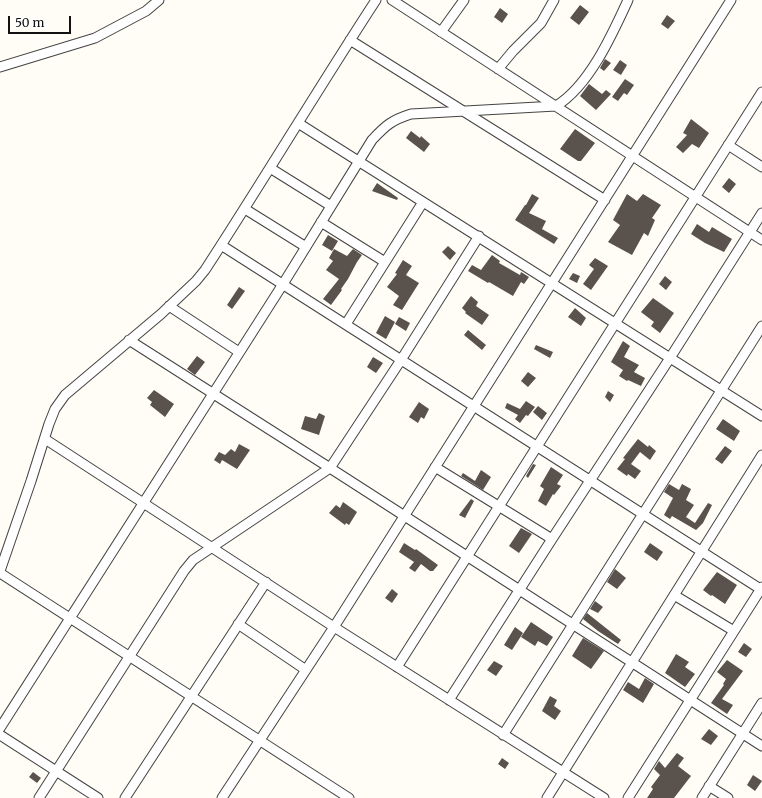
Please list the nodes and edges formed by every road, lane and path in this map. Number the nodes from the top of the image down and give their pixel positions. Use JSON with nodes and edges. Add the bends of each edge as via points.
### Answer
{"nodes":[{"id":1,"x":159,"y":0,"type":"edge"},
{"id":2,"x":376,"y":0,"type":"edge"},
{"id":3,"x":392,"y":0,"type":"edge"},
{"id":4,"x":464,"y":0,"type":"edge"},
{"id":5,"x":554,"y":0,"type":"edge"},
{"id":6,"x":628,"y":0,"type":"edge"},
{"id":7,"x":731,"y":0,"type":"edge"},
{"id":8,"x":441,"y":32,"type":"junction"},
{"id":9,"x":350,"y":40,"type":"junction"},
{"id":10,"x":0,"y":68,"type":"edge"},
{"id":11,"x":498,"y":69,"type":"junction"},
{"id":12,"x":762,"y":92,"type":"edge"},
{"id":13,"x":556,"y":106,"type":"junction"},
{"id":14,"x":462,"y":111,"type":"junction"},
{"id":15,"x":298,"y":123,"type":"junction"},
{"id":16,"x":728,"y":146,"type":"junction"},
{"id":17,"x":633,"y":156,"type":"junction"},
{"id":18,"x":360,"y":162,"type":"junction"},
{"id":19,"x":762,"y":167,"type":"edge"},
{"id":20,"x":270,"y":168,"type":"junction"},
{"id":21,"x":696,"y":196,"type":"junction"},
{"id":22,"x":605,"y":200,"type":"junction"},
{"id":23,"x":423,"y":202,"type":"junction"},
{"id":24,"x":331,"y":206,"type":"junction"},
{"id":25,"x":245,"y":208,"type":"junction"},
{"id":26,"x":762,"y":213,"type":"edge"},
{"id":27,"x":321,"y":222,"type":"junction"},
{"id":28,"x":750,"y":232,"type":"junction"},
{"id":29,"x":479,"y":236,"type":"junction"},
{"id":30,"x":762,"y":240,"type":"edge"},
{"id":31,"x":221,"y":245,"type":"junction"},
{"id":32,"x":306,"y":247,"type":"junction"},
{"id":33,"x":385,"y":262,"type":"junction"},
{"id":34,"x":283,"y":284,"type":"junction"},
{"id":35,"x":552,"y":284,"type":"junction"},
{"id":36,"x":169,"y":306,"type":"junction"},
{"id":37,"x":615,"y":323,"type":"junction"},
{"id":38,"x":346,"y":324,"type":"junction"},
{"id":39,"x":762,"y":326,"type":"edge"},
{"id":40,"x":129,"y":340,"type":"junction"},
{"id":41,"x":239,"y":352,"type":"junction"},
{"id":42,"x":670,"y":358,"type":"junction"},
{"id":43,"x":401,"y":360,"type":"junction"},
{"id":44,"x":721,"y":390,"type":"junction"},
{"id":45,"x":212,"y":394,"type":"junction"},
{"id":46,"x":474,"y":406,"type":"junction"},
{"id":47,"x":762,"y":416,"type":"edge"},
{"id":48,"x":45,"y":439,"type":"junction"},
{"id":49,"x":537,"y":446,"type":"junction"},
{"id":50,"x":762,"y":455,"type":"edge"},
{"id":51,"x":435,"y":467,"type":"junction"},
{"id":52,"x":330,"y":468,"type":"junction"},
{"id":53,"x":590,"y":481,"type":"junction"},
{"id":54,"x":143,"y":502,"type":"junction"},
{"id":55,"x":499,"y":506,"type":"junction"},
{"id":56,"x":644,"y":514,"type":"junction"},
{"id":57,"x":404,"y":516,"type":"junction"},
{"id":58,"x":552,"y":539,"type":"junction"},
{"id":59,"x":213,"y":548,"type":"junction"},
{"id":60,"x":702,"y":551,"type":"junction"},
{"id":61,"x":467,"y":557,"type":"junction"},
{"id":62,"x":0,"y":572,"type":"edge"},
{"id":63,"x":266,"y":582,"type":"junction"},
{"id":64,"x":762,"y":589,"type":"edge"},
{"id":65,"x":519,"y":590,"type":"junction"},
{"id":66,"x":674,"y":595,"type":"junction"},
{"id":67,"x":70,"y":618,"type":"junction"},
{"id":68,"x":238,"y":624,"type":"junction"},
{"id":69,"x":574,"y":625,"type":"junction"},
{"id":70,"x":334,"y":627,"type":"junction"},
{"id":71,"x":734,"y":631,"type":"junction"},
{"id":72,"x":130,"y":656,"type":"junction"},
{"id":73,"x":632,"y":663,"type":"junction"},
{"id":74,"x":398,"y":667,"type":"junction"},
{"id":75,"x":306,"y":670,"type":"junction"},
{"id":76,"x":191,"y":697,"type":"junction"},
{"id":77,"x":449,"y":700,"type":"junction"},
{"id":78,"x":689,"y":700,"type":"junction"},
{"id":79,"x":762,"y":703,"type":"edge"},
{"id":80,"x":0,"y":728,"type":"edge"},
{"id":81,"x":742,"y":734,"type":"junction"},
{"id":82,"x":0,"y":735,"type":"edge"},
{"id":83,"x":503,"y":735,"type":"junction"},
{"id":84,"x":260,"y":741,"type":"junction"},
{"id":85,"x":762,"y":746,"type":"edge"},
{"id":86,"x":56,"y":771,"type":"junction"},
{"id":87,"x":563,"y":773,"type":"junction"},
{"id":88,"x":709,"y":786,"type":"junction"},
{"id":89,"x":39,"y":798,"type":"edge"},
{"id":90,"x":98,"y":798,"type":"edge"},
{"id":91,"x":125,"y":798,"type":"edge"},
{"id":92,"x":222,"y":798,"type":"edge"},
{"id":93,"x":348,"y":798,"type":"edge"},
{"id":94,"x":547,"y":798,"type":"edge"},
{"id":95,"x":604,"y":798,"type":"edge"},
{"id":96,"x":628,"y":798,"type":"edge"},
{"id":97,"x":702,"y":798,"type":"edge"},
{"id":98,"x":728,"y":798,"type":"edge"}],
"edges":[{"from":1,"to":10,"type":"street","via":[[146,11],[95,38]]},
{"from":2,"to":9,"type":"street"},
{"from":3,"to":8,"type":"street"},
{"from":4,"to":8,"type":"street"},
{"from":5,"to":11,"type":"street","via":[[541,23]]},
{"from":6,"to":13,"type":"street","via":[[601,54],[584,79]]},
{"from":7,"to":17,"type":"street"},
{"from":8,"to":11,"type":"street"},
{"from":9,"to":14,"type":"street"},
{"from":9,"to":15,"type":"street"},
{"from":11,"to":13,"type":"street"},
{"from":12,"to":16,"type":"street"},
{"from":13,"to":14,"type":"street"},
{"from":13,"to":17,"type":"street"},
{"from":14,"to":18,"type":"street","via":[[412,114],[396,119],[372,140]]},
{"from":14,"to":22,"type":"street"},
{"from":15,"to":18,"type":"street"},
{"from":15,"to":20,"type":"street"},
{"from":16,"to":19,"type":"street"},
{"from":16,"to":21,"type":"street"},
{"from":17,"to":21,"type":"street"},
{"from":17,"to":22,"type":"street"},
{"from":18,"to":23,"type":"street"},
{"from":18,"to":24,"type":"street"},
{"from":20,"to":24,"type":"street"},
{"from":20,"to":25,"type":"street"},
{"from":21,"to":28,"type":"street"},
{"from":21,"to":37,"type":"street"},
{"from":22,"to":35,"type":"street"},
{"from":23,"to":29,"type":"street"},
{"from":23,"to":33,"type":"street"},
{"from":24,"to":27,"type":"street"},
{"from":25,"to":31,"type":"street"},
{"from":25,"to":32,"type":"street"},
{"from":26,"to":28,"type":"street"},
{"from":27,"to":32,"type":"street"},
{"from":27,"to":33,"type":"street"},
{"from":28,"to":30,"type":"street"},
{"from":28,"to":42,"type":"street"},
{"from":29,"to":35,"type":"street"},
{"from":29,"to":43,"type":"street"},
{"from":31,"to":34,"type":"street"},
{"from":31,"to":36,"type":"street","via":[[196,281]]},
{"from":32,"to":34,"type":"street"},
{"from":33,"to":38,"type":"street"},
{"from":34,"to":38,"type":"street"},
{"from":34,"to":41,"type":"street"},
{"from":35,"to":37,"type":"street"},
{"from":35,"to":46,"type":"street"},
{"from":36,"to":40,"type":"street"},
{"from":36,"to":41,"type":"street"},
{"from":37,"to":42,"type":"street"},
{"from":37,"to":49,"type":"street"},
{"from":38,"to":43,"type":"street"},
{"from":39,"to":44,"type":"street"},
{"from":40,"to":45,"type":"street"},
{"from":40,"to":48,"type":"street","via":[[65,395],[55,409]]},
{"from":41,"to":45,"type":"street"},
{"from":42,"to":44,"type":"street"},
{"from":42,"to":53,"type":"street"},
{"from":43,"to":46,"type":"street"},
{"from":43,"to":52,"type":"street"},
{"from":44,"to":47,"type":"street"},
{"from":44,"to":56,"type":"street"},
{"from":45,"to":52,"type":"street"},
{"from":45,"to":54,"type":"street"},
{"from":46,"to":49,"type":"street"},
{"from":46,"to":51,"type":"street"},
{"from":48,"to":54,"type":"street"},
{"from":48,"to":62,"type":"street"},
{"from":49,"to":53,"type":"street"},
{"from":49,"to":55,"type":"street"},
{"from":50,"to":60,"type":"street"},
{"from":51,"to":55,"type":"street"},
{"from":51,"to":57,"type":"street"},
{"from":52,"to":57,"type":"street"},
{"from":52,"to":59,"type":"street"},
{"from":53,"to":56,"type":"street"},
{"from":53,"to":58,"type":"street"},
{"from":54,"to":59,"type":"street"},
{"from":54,"to":67,"type":"street"},
{"from":55,"to":58,"type":"street"},
{"from":55,"to":61,"type":"street"},
{"from":56,"to":60,"type":"street"},
{"from":56,"to":69,"type":"street"},
{"from":57,"to":61,"type":"street"},
{"from":57,"to":70,"type":"street"},
{"from":58,"to":65,"type":"street"},
{"from":59,"to":63,"type":"street"},
{"from":59,"to":72,"type":"street","via":[[193,560],[184,571]]},
{"from":60,"to":64,"type":"street"},
{"from":60,"to":66,"type":"street"},
{"from":61,"to":65,"type":"street"},
{"from":61,"to":74,"type":"street"},
{"from":62,"to":67,"type":"street"},
{"from":63,"to":68,"type":"street"},
{"from":63,"to":70,"type":"street"},
{"from":64,"to":71,"type":"street"},
{"from":65,"to":69,"type":"street"},
{"from":65,"to":77,"type":"street"},
{"from":66,"to":71,"type":"street"},
{"from":66,"to":73,"type":"street"},
{"from":67,"to":72,"type":"street"},
{"from":67,"to":80,"type":"street"},
{"from":68,"to":75,"type":"street"},
{"from":68,"to":76,"type":"street"},
{"from":69,"to":73,"type":"street"},
{"from":69,"to":83,"type":"street"},
{"from":70,"to":74,"type":"street"},
{"from":70,"to":75,"type":"street"},
{"from":71,"to":78,"type":"street"},
{"from":72,"to":76,"type":"street"},
{"from":72,"to":86,"type":"street"},
{"from":73,"to":78,"type":"street"},
{"from":73,"to":87,"type":"street"},
{"from":74,"to":77,"type":"street"},
{"from":75,"to":84,"type":"street"},
{"from":76,"to":84,"type":"street"},
{"from":76,"to":91,"type":"street"},
{"from":77,"to":83,"type":"street"},
{"from":78,"to":81,"type":"street"},
{"from":78,"to":96,"type":"street"},
{"from":79,"to":81,"type":"street"},
{"from":81,"to":85,"type":"street"},
{"from":81,"to":88,"type":"street"},
{"from":82,"to":86,"type":"street"},
{"from":83,"to":87,"type":"street"},
{"from":84,"to":92,"type":"street"},
{"from":84,"to":93,"type":"street"},
{"from":86,"to":89,"type":"street"},
{"from":86,"to":90,"type":"street"},
{"from":87,"to":94,"type":"street"},
{"from":87,"to":95,"type":"street"},
{"from":88,"to":97,"type":"street"},
{"from":88,"to":98,"type":"street"}]}
